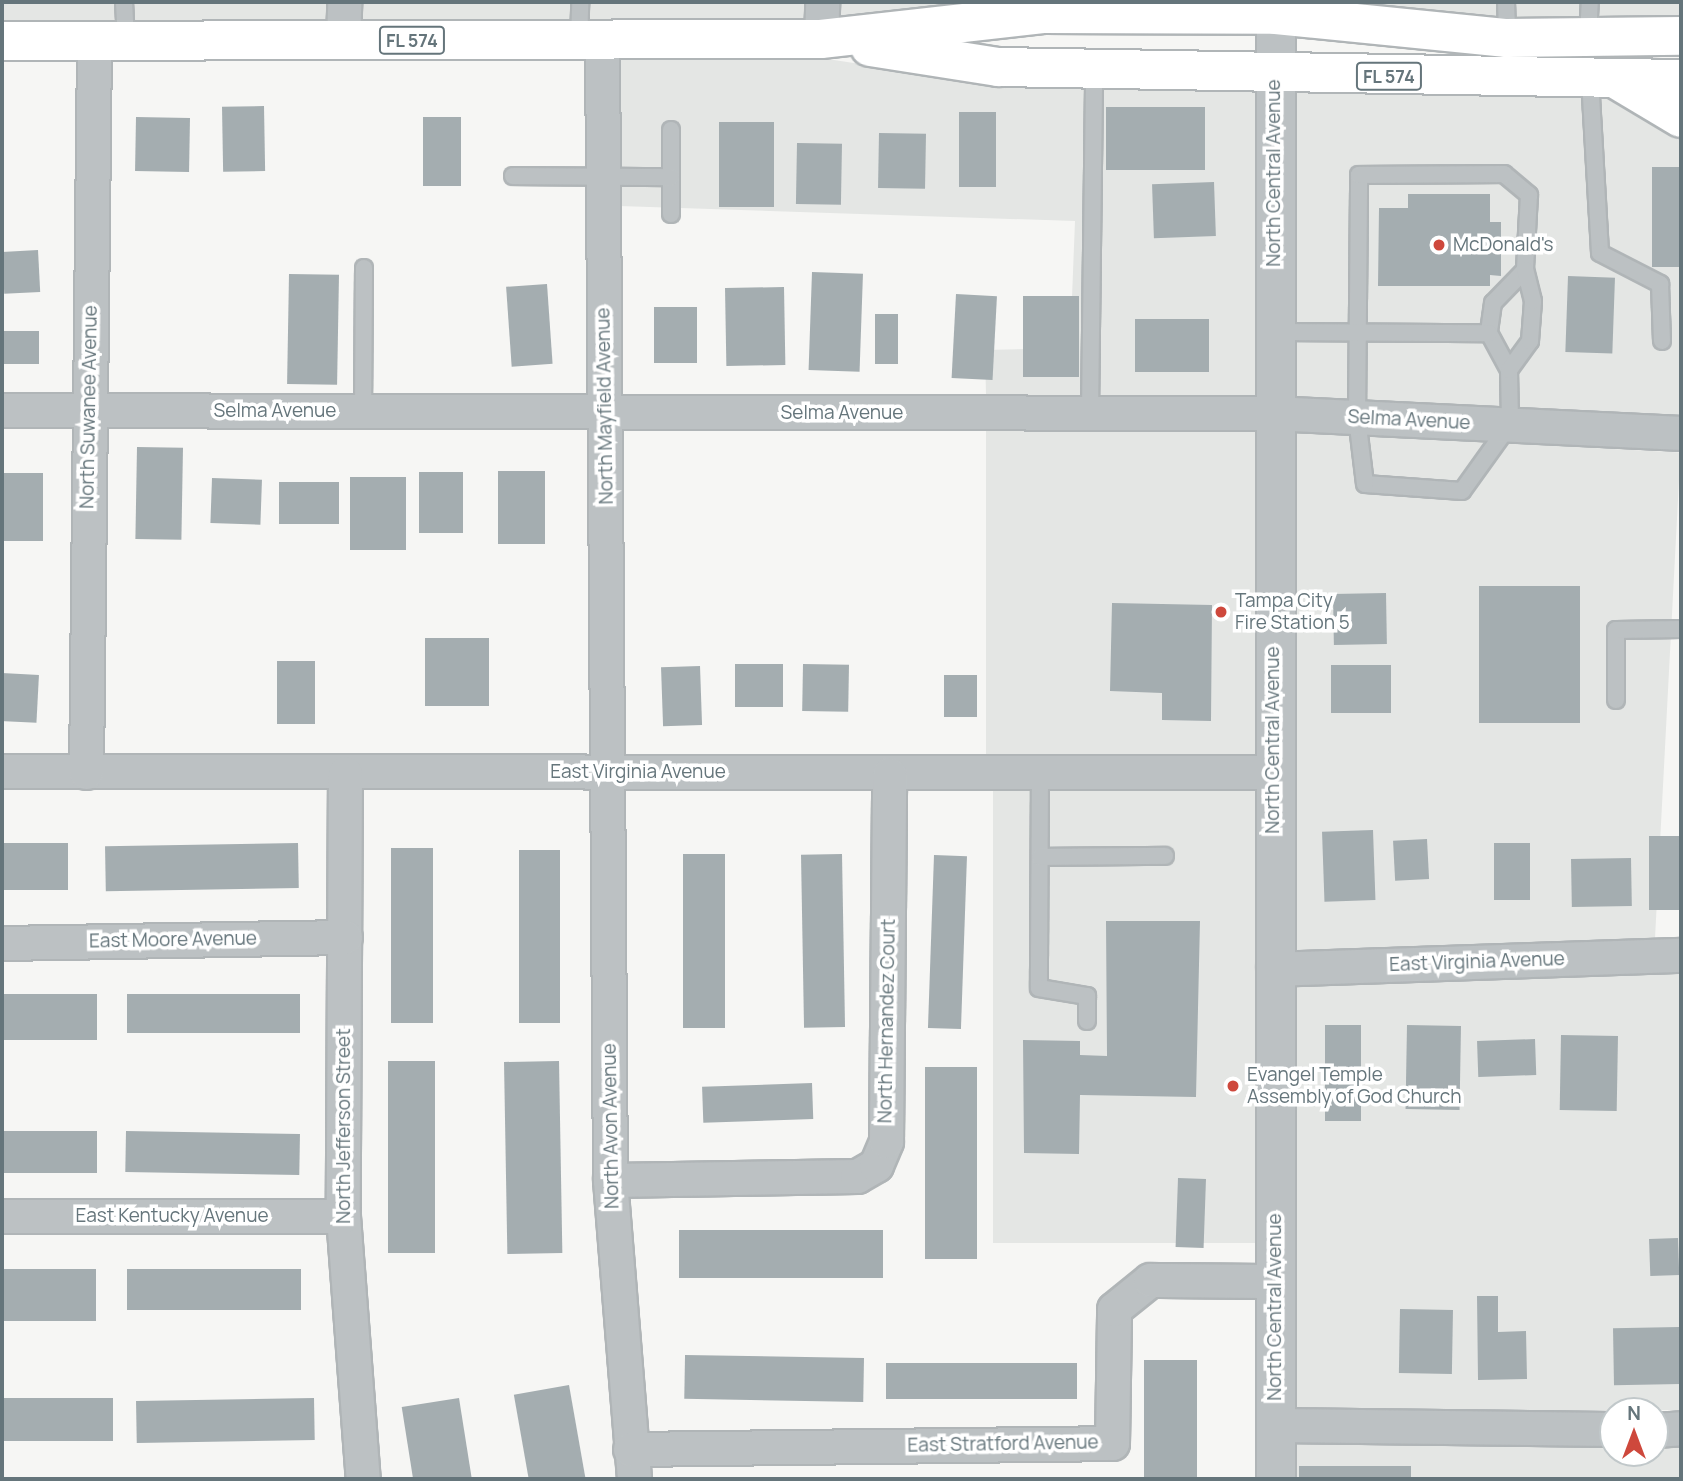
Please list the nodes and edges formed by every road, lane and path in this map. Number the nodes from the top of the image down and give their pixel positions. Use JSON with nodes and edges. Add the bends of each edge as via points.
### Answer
{"nodes":[{"id":1,"x":124,"y":2,"type":"edge"},
{"id":2,"x":344,"y":2,"type":"edge"},
{"id":3,"x":580,"y":2,"type":"edge"},
{"id":4,"x":822,"y":2,"type":"edge"},
{"id":5,"x":1276,"y":8,"type":"edge"},
{"id":6,"x":1389,"y":14,"type":"edge"},
{"id":7,"x":1589,"y":19,"type":"edge"},
{"id":8,"x":1507,"y":20,"type":"edge"},
{"id":9,"x":1681,"y":36,"type":"edge"},
{"id":10,"x":821,"y":39,"type":"junction"},
{"id":11,"x":344,"y":40,"type":"junction"},
{"id":12,"x":591,"y":40,"type":"junction"},
{"id":13,"x":2,"y":41,"type":"edge"},
{"id":14,"x":110,"y":41,"type":"junction"},
{"id":15,"x":1094,"y":69,"type":"junction"},
{"id":16,"x":1274,"y":74,"type":"junction"},
{"id":17,"x":1602,"y":79,"type":"junction"},
{"id":18,"x":1681,"y":79,"type":"edge"},
{"id":19,"x":1681,"y":118,"type":"edge"},
{"id":20,"x":671,"y":130,"type":"dead end"},
{"id":21,"x":513,"y":176,"type":"dead end"},
{"id":22,"x":603,"y":176,"type":"junction"},
{"id":23,"x":671,"y":177,"type":"junction"},
{"id":24,"x":671,"y":214,"type":"dead end"},
{"id":25,"x":364,"y":268,"type":"dead end"},
{"id":26,"x":1525,"y":270,"type":"junction"},
{"id":27,"x":1274,"y":332,"type":"junction"},
{"id":28,"x":1357,"y":332,"type":"junction"},
{"id":29,"x":1489,"y":332,"type":"junction"},
{"id":30,"x":1662,"y":341,"type":"dead end"},
{"id":31,"x":1509,"y":370,"type":"junction"},
{"id":32,"x":2,"y":410,"type":"edge"},
{"id":33,"x":89,"y":410,"type":"junction"},
{"id":34,"x":363,"y":412,"type":"junction"},
{"id":35,"x":606,"y":413,"type":"junction"},
{"id":36,"x":1090,"y":413,"type":"junction"},
{"id":37,"x":1273,"y":413,"type":"junction"},
{"id":38,"x":1357,"y":418,"type":"junction"},
{"id":39,"x":1510,"y":424,"type":"junction"},
{"id":40,"x":1681,"y":433,"type":"edge"},
{"id":41,"x":1681,"y":629,"type":"edge"},
{"id":42,"x":1616,"y":700,"type":"dead end"},
{"id":43,"x":2,"y":771,"type":"edge"},
{"id":44,"x":86,"y":772,"type":"junction"},
{"id":45,"x":609,"y":772,"type":"junction"},
{"id":46,"x":1273,"y":772,"type":"junction"},
{"id":47,"x":345,"y":773,"type":"junction"},
{"id":48,"x":1040,"y":773,"type":"junction"},
{"id":49,"x":889,"y":774,"type":"junction"},
{"id":50,"x":1165,"y":856,"type":"dead end"},
{"id":51,"x":1040,"y":857,"type":"junction"},
{"id":52,"x":345,"y":937,"type":"junction"},
{"id":53,"x":2,"y":943,"type":"edge"},
{"id":54,"x":1681,"y":955,"type":"edge"},
{"id":55,"x":1273,"y":969,"type":"junction"},
{"id":56,"x":1087,"y":1021,"type":"dead end"},
{"id":57,"x":610,"y":1180,"type":"junction"},
{"id":58,"x":2,"y":1216,"type":"edge"},
{"id":59,"x":343,"y":1216,"type":"junction"},
{"id":60,"x":1275,"y":1281,"type":"junction"},
{"id":61,"x":1276,"y":1425,"type":"junction"},
{"id":62,"x":1599,"y":1429,"type":"edge"},
{"id":63,"x":632,"y":1464,"type":"edge"},
{"id":64,"x":363,"y":1479,"type":"edge"},
{"id":65,"x":1276,"y":1479,"type":"edge"}],
"edges":[{"from":1,"to":14,"type":"lane"},
{"from":2,"to":11,"type":"street"},
{"from":3,"to":12,"type":"lane"},
{"from":4,"to":10,"type":"street"},
{"from":5,"to":6,"type":"main road","number":"FL 574"},
{"from":5,"to":10,"type":"main road","number":"FL 574","via":[[1043,14]]},
{"from":5,"to":16,"type":"street","name":"North Central Avenue"},
{"from":6,"to":8,"type":"main road","number":"FL 574"},
{"from":7,"to":8,"type":"main road","number":"FL 574"},
{"from":7,"to":9,"type":"main road","number":"FL 574"},
{"from":10,"to":12,"type":"main road","number":"FL 574"},
{"from":10,"to":15,"type":"main road","number":"FL 574","via":[[998,67]]},
{"from":11,"to":12,"type":"main road","number":"FL 574"},
{"from":11,"to":14,"type":"main road","number":"FL 574"},
{"from":12,"to":22,"type":"street","name":"North Mayfield Avenue"},
{"from":13,"to":14,"type":"main road","number":"FL 574"},
{"from":14,"to":33,"type":"street","name":"North Suwanee Avenue"},
{"from":15,"to":16,"type":"main road","number":"FL 574"},
{"from":15,"to":36,"type":"lane"},
{"from":16,"to":17,"type":"main road","number":"FL 574"},
{"from":16,"to":27,"type":"street","name":"North Central Avenue"},
{"from":17,"to":18,"type":"main road","number":"FL 574"},
{"from":17,"to":19,"type":"main road"},
{"from":17,"to":30,"type":"lane","via":[[1600,253],[1660,284]]},
{"from":20,"to":23,"type":"lane"},
{"from":21,"to":22,"type":"lane"},
{"from":22,"to":23,"type":"lane"},
{"from":22,"to":35,"type":"street","name":"North Mayfield Avenue"},
{"from":23,"to":24,"type":"lane"},
{"from":25,"to":34,"type":"lane"},
{"from":26,"to":28,"type":"lane","via":[[1529,195],[1504,174],[1359,175]]},
{"from":26,"to":29,"type":"lane","via":[[1493,303]]},
{"from":26,"to":31,"type":"lane","via":[[1533,301],[1530,341]]},
{"from":27,"to":28,"type":"lane"},
{"from":27,"to":37,"type":"street","name":"North Central Avenue"},
{"from":28,"to":29,"type":"lane"},
{"from":28,"to":38,"type":"lane"},
{"from":29,"to":31,"type":"lane"},
{"from":31,"to":39,"type":"lane"},
{"from":32,"to":33,"type":"street","name":"Selma Avenue"},
{"from":33,"to":34,"type":"street","name":"Selma Avenue"},
{"from":33,"to":44,"type":"street","name":"North Suwanee Avenue"},
{"from":34,"to":35,"type":"street","name":"Selma Avenue"},
{"from":35,"to":36,"type":"street","name":"Selma Avenue"},
{"from":35,"to":45,"type":"street","name":"North Mayfield Avenue"},
{"from":36,"to":37,"type":"street","name":"Selma Avenue"},
{"from":37,"to":38,"type":"street","name":"Selma Avenue"},
{"from":37,"to":46,"type":"street","name":"North Central Avenue"},
{"from":38,"to":39,"type":"street","name":"Selma Avenue"},
{"from":38,"to":39,"type":"lane","via":[[1365,484],[1462,491]]},
{"from":39,"to":40,"type":"street","name":"Selma Avenue"},
{"from":41,"to":42,"type":"lane","via":[[1616,630]]},
{"from":43,"to":44,"type":"street","name":"East Virginia Avenue"},
{"from":44,"to":47,"type":"street","name":"East Virginia Avenue"},
{"from":45,"to":47,"type":"street","name":"East Virginia Avenue"},
{"from":45,"to":49,"type":"street","name":"East Virginia Avenue"},
{"from":45,"to":57,"type":"street","name":"North Avon Avenue"},
{"from":46,"to":48,"type":"street","name":"East Virginia Avenue"},
{"from":46,"to":55,"type":"street","name":"North Central Avenue"},
{"from":47,"to":52,"type":"street","name":"North Jefferson Street"},
{"from":48,"to":49,"type":"street","name":"East Virginia Avenue"},
{"from":48,"to":51,"type":"lane"},
{"from":49,"to":57,"type":"street","name":"North Hernandez Court","via":[[886,1141],[876,1164],[857,1176]]},
{"from":50,"to":51,"type":"lane"},
{"from":51,"to":56,"type":"lane","via":[[1039,988],[1087,996]]},
{"from":52,"to":53,"type":"street","name":"East Moore Avenue"},
{"from":52,"to":59,"type":"street","name":"North Jefferson Street"},
{"from":54,"to":55,"type":"street","name":"East Virginia Avenue"},
{"from":55,"to":60,"type":"street","name":"North Central Avenue"},
{"from":57,"to":63,"type":"street","name":"North Avon Avenue"},
{"from":58,"to":59,"type":"street","name":"East Kentucky Avenue"},
{"from":59,"to":64,"type":"street","name":"North Jefferson Street"},
{"from":60,"to":61,"type":"street","name":"North Central Avenue"},
{"from":60,"to":63,"type":"street","name":"East Stratford Avenue","via":[[1150,1280],[1115,1309],[1112,1443]]},
{"from":61,"to":62,"type":"street"},
{"from":61,"to":65,"type":"street","name":"North Central Avenue"}]}
